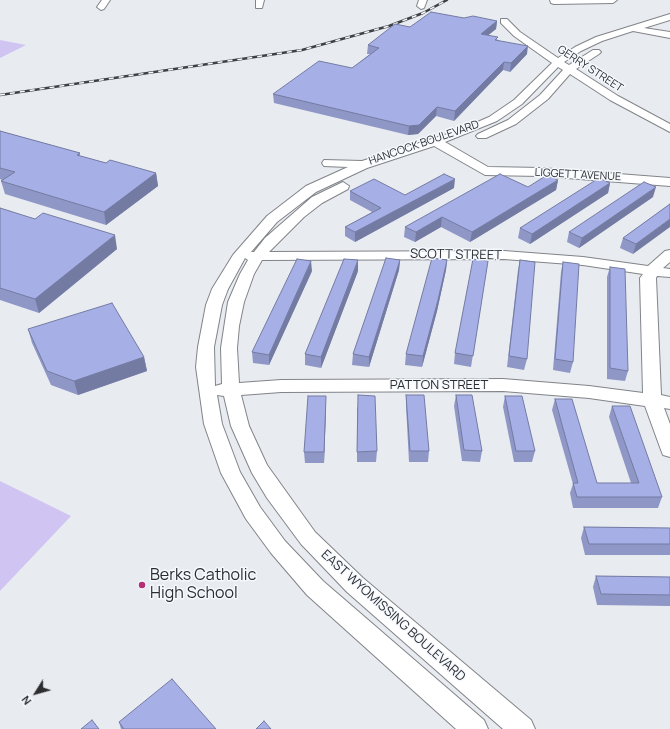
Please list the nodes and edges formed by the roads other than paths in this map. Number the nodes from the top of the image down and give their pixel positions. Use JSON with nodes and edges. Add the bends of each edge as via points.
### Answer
{"nodes":[{"id":1,"x":613,"y":0,"type":"edge"},
{"id":2,"x":554,"y":1,"type":"edge"},
{"id":3,"x":670,"y":17,"type":"edge"},
{"id":4,"x":504,"y":20,"type":"dead end"},
{"id":5,"x":670,"y":26,"type":"edge"},
{"id":6,"x":634,"y":29,"type":"junction"},
{"id":7,"x":648,"y":32,"type":"junction"},
{"id":8,"x":670,"y":35,"type":"edge"},
{"id":9,"x":558,"y":62,"type":"junction"},
{"id":10,"x":569,"y":69,"type":"junction"},
{"id":11,"x":504,"y":112,"type":"junction"},
{"id":12,"x":519,"y":117,"type":"junction"},
{"id":13,"x":670,"y":130,"type":"edge"},
{"id":14,"x":441,"y":144,"type":"junction"},
{"id":15,"x":328,"y":163,"type":"dead end"},
{"id":16,"x":363,"y":165,"type":"junction"},
{"id":17,"x":383,"y":167,"type":"junction"},
{"id":18,"x":670,"y":182,"type":"edge"},
{"id":19,"x":670,"y":254,"type":"edge"},
{"id":20,"x":249,"y":256,"type":"junction"},
{"id":21,"x":652,"y":270,"type":"junction"},
{"id":22,"x":670,"y":273,"type":"edge"},
{"id":23,"x":231,"y":389,"type":"junction"},
{"id":24,"x":207,"y":390,"type":"junction"},
{"id":25,"x":652,"y":400,"type":"junction"},
{"id":26,"x":670,"y":403,"type":"edge"},
{"id":27,"x":670,"y":450,"type":"edge"},
{"id":28,"x":294,"y":522,"type":"junction"},
{"id":29,"x":269,"y":535,"type":"junction"},
{"id":30,"x":475,"y":729,"type":"edge"},
{"id":31,"x":522,"y":729,"type":"edge"}],
"edges":[{"from":1,"to":2,"type":"street"},
{"from":3,"to":6,"type":"street","name":"HANCOCK BOULEVARD"},
{"from":4,"to":9,"type":"street","name":"GERRY STREET","via":[[517,34]]},
{"from":5,"to":7,"type":"street","name":"HANCOCK BOULEVARD"},
{"from":6,"to":7,"type":"street"},
{"from":6,"to":9,"type":"street","name":"HANCOCK BOULEVARD","via":[[585,45]]},
{"from":7,"to":8,"type":"street"},
{"from":7,"to":10,"type":"street","name":"HANCOCK BOULEVARD","via":[[609,45]]},
{"from":9,"to":10,"type":"street","name":"GERRY STREET"},
{"from":9,"to":11,"type":"street","name":"HANCOCK BOULEVARD","via":[[526,96]]},
{"from":10,"to":12,"type":"street","name":"HANCOCK BOULEVARD","via":[[544,97]]},
{"from":10,"to":13,"type":"street","name":"GERRY STREET"},
{"from":11,"to":12,"type":"street"},
{"from":11,"to":14,"type":"street","name":"HANCOCK BOULEVARD"},
{"from":12,"to":14,"type":"street","name":"HANCOCK BOULEVARD","via":[[494,131]]},
{"from":14,"to":16,"type":"street","name":"HANCOCK BOULEVARD"},
{"from":14,"to":17,"type":"street","name":"HANCOCK BOULEVARD"},
{"from":14,"to":18,"type":"street","name":"LIGGETT AVENUE","via":[[485,171],[541,172]]},
{"from":15,"to":16,"type":"street"},
{"from":16,"to":17,"type":"street"},
{"from":16,"to":20,"type":"street","name":"EAST WYOMISSING BOULEVARD","via":[[311,189],[291,203],[272,219]]},
{"from":17,"to":20,"type":"street","name":"EAST WYOMISSING BOULEVARD","via":[[317,200]]},
{"from":19,"to":21,"type":"street"},
{"from":20,"to":21,"type":"street","name":"SCOTT STREET","via":[[504,255]]},
{"from":20,"to":23,"type":"street","name":"EAST WYOMISSING BOULEVARD","via":[[247,274],[236,302],[231,326]]},
{"from":20,"to":24,"type":"street","name":"EAST WYOMISSING BOULEVARD","via":[[220,289],[209,324],[206,347]]},
{"from":21,"to":22,"type":"street","name":"SCOTT STREET"},
{"from":21,"to":25,"type":"street","via":[[648,278]]},
{"from":23,"to":24,"type":"street","name":"PATTON STREET"},
{"from":23,"to":25,"type":"street","name":"PATTON STREET","via":[[287,386],[503,385]]},
{"from":23,"to":28,"type":"street","name":"EAST WYOMISSING BOULEVARD","via":[[240,426],[249,447]]},
{"from":24,"to":29,"type":"street","name":"EAST WYOMISSING BOULEVARD","via":[[213,424],[231,473]]},
{"from":25,"to":26,"type":"street","name":"PATTON STREET"},
{"from":25,"to":27,"type":"street"},
{"from":28,"to":29,"type":"street"},
{"from":28,"to":31,"type":"street","name":"EAST WYOMISSING BOULEVARD","via":[[349,580]]},
{"from":29,"to":30,"type":"street","name":"EAST WYOMISSING BOULEVARD","via":[[315,588]]}]}
